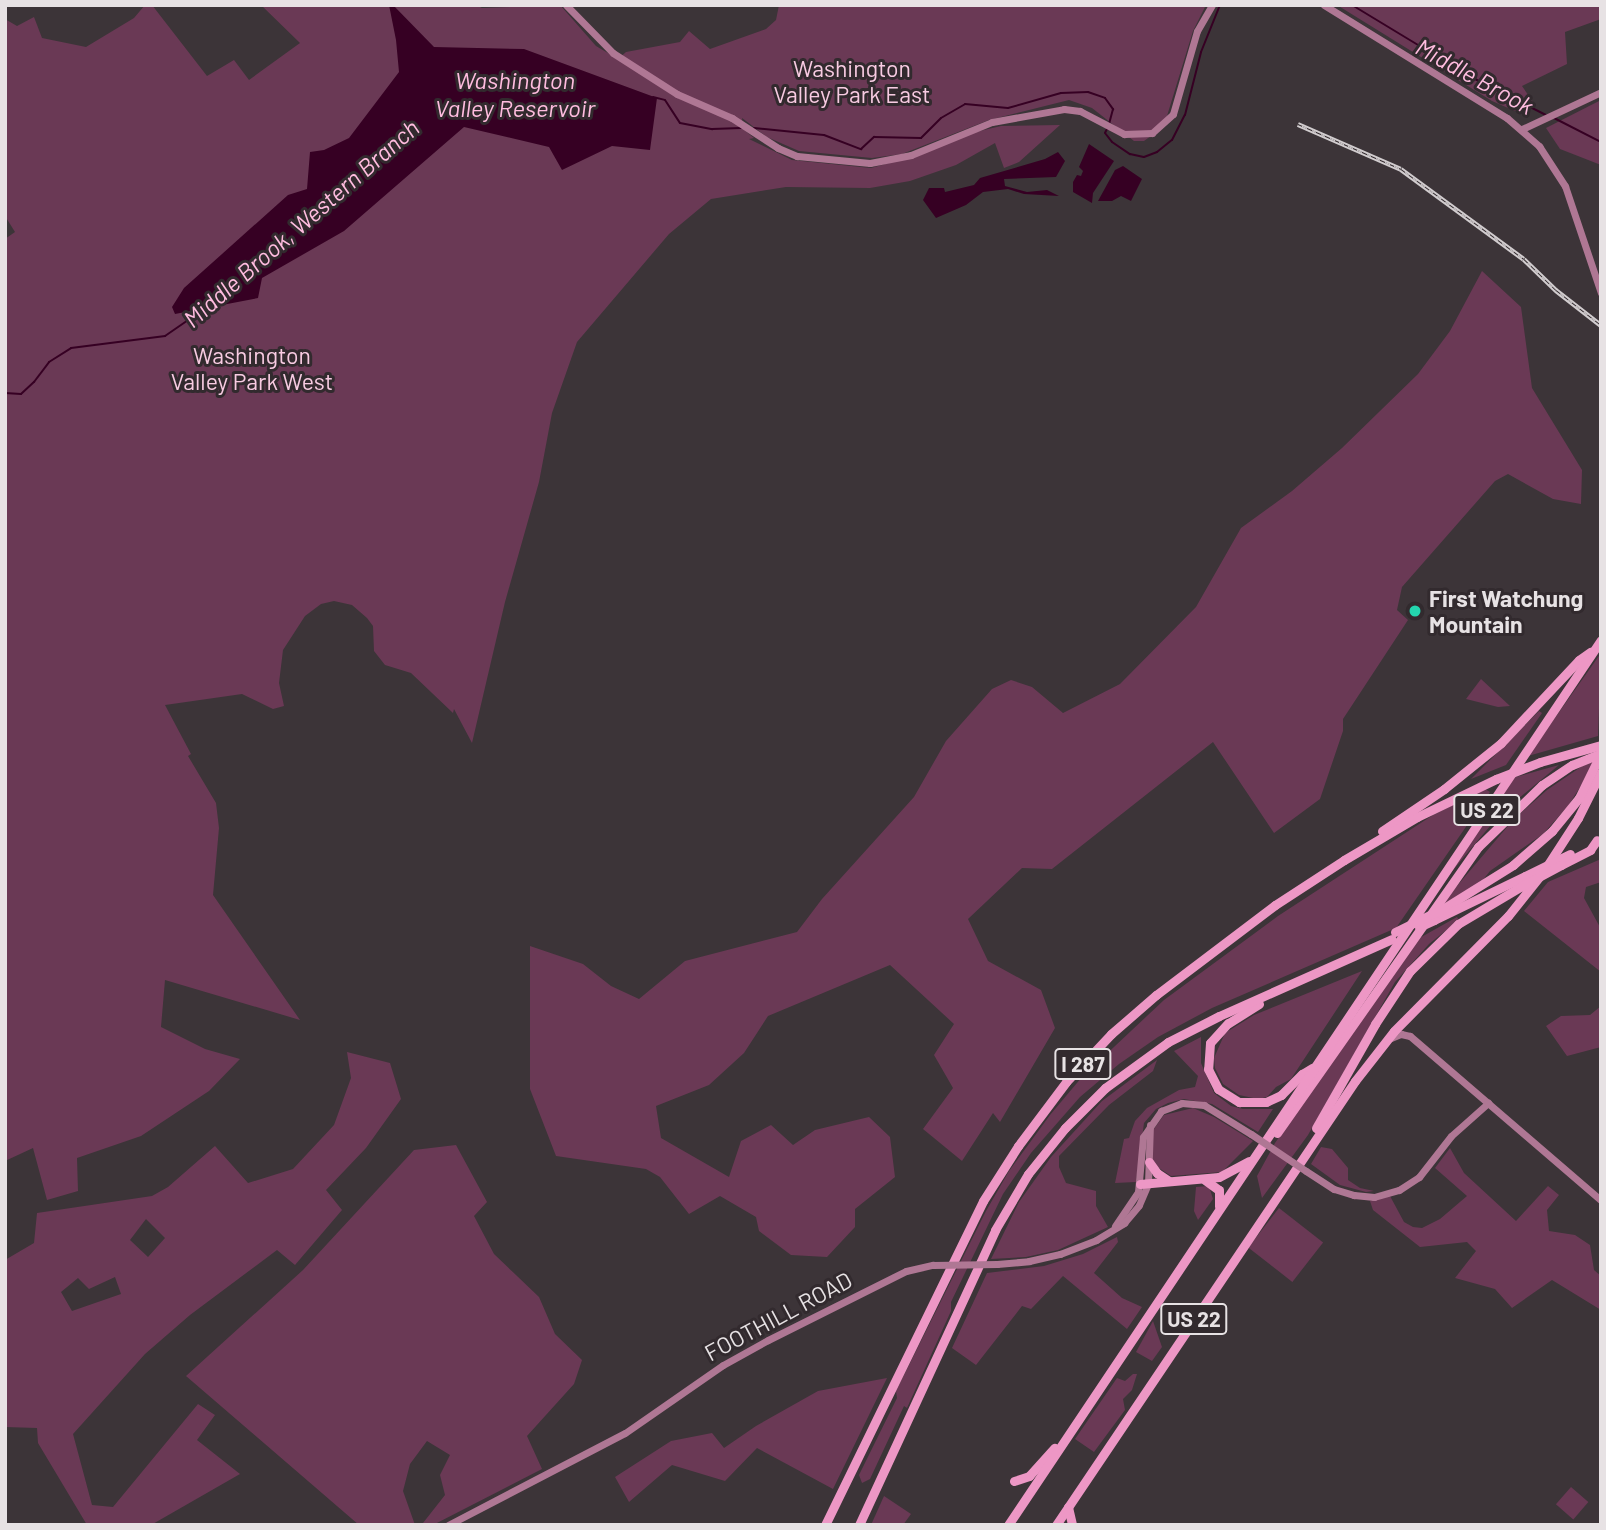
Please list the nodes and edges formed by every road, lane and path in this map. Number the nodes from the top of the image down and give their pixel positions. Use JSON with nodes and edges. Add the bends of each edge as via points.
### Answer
{"nodes":[{"id":1,"x":566,"y":5,"type":"edge"},
{"id":2,"x":1212,"y":5,"type":"edge"},
{"id":3,"x":1324,"y":5,"type":"edge"},
{"id":4,"x":1601,"y":92,"type":"edge"},
{"id":5,"x":1522,"y":129,"type":"junction"},
{"id":6,"x":1601,"y":293,"type":"edge"},
{"id":7,"x":1601,"y":640,"type":"edge"},
{"id":8,"x":1595,"y":649,"type":"junction"},
{"id":9,"x":1601,"y":745,"type":"edge"},
{"id":10,"x":1601,"y":753,"type":"edge"},
{"id":11,"x":1601,"y":772,"type":"edge"},
{"id":12,"x":1599,"y":839,"type":"edge"},
{"id":13,"x":1344,"y":860,"type":"junction"},
{"id":14,"x":1393,"y":936,"type":"junction"},
{"id":15,"x":1271,"y":993,"type":"junction"},
{"id":16,"x":1409,"y":1016,"type":"junction"},
{"id":17,"x":1410,"y":1036,"type":"junction"},
{"id":18,"x":1384,"y":1043,"type":"junction"},
{"id":19,"x":1314,"y":1067,"type":"junction"},
{"id":20,"x":1488,"y":1103,"type":"junction"},
{"id":21,"x":1150,"y":1125,"type":"junction"},
{"id":22,"x":1305,"y":1152,"type":"junction"},
{"id":23,"x":1254,"y":1157,"type":"junction"},
{"id":24,"x":1149,"y":1162,"type":"junction"},
{"id":25,"x":1203,"y":1179,"type":"junction"},
{"id":26,"x":1171,"y":1182,"type":"junction"},
{"id":27,"x":1144,"y":1184,"type":"junction"},
{"id":28,"x":1230,"y":1193,"type":"junction"},
{"id":29,"x":1601,"y":1200,"type":"edge"},
{"id":30,"x":1216,"y":1214,"type":"junction"},
{"id":31,"x":1074,"y":1428,"type":"junction"},
{"id":32,"x":1068,"y":1507,"type":"junction"},
{"id":33,"x":448,"y":1525,"type":"edge"},
{"id":34,"x":825,"y":1525,"type":"edge"},
{"id":35,"x":859,"y":1525,"type":"edge"},
{"id":36,"x":1008,"y":1525,"type":"edge"},
{"id":37,"x":1056,"y":1525,"type":"edge"},
{"id":38,"x":1072,"y":1525,"type":"edge"}],
"edges":[{"from":1,"to":2,"type":"street","via":[[613,53],[677,94],[797,156],[870,163],[911,156],[992,122],[1058,109],[1080,111],[1130,136],[1148,135],[1176,108],[1197,31]]},
{"from":3,"to":5,"type":"street"},
{"from":4,"to":5,"type":"street"},
{"from":5,"to":6,"type":"street","via":[[1561,179]]},
{"from":7,"to":8,"type":"highway","number":"US 22"},
{"from":8,"to":13,"type":"highway","via":[[1482,759]]},
{"from":8,"to":19,"type":"highway","number":"US 22"},
{"from":9,"to":13,"type":"highway","number":"I 287","bridge":true,"via":[[1496,779],[1436,807]]},
{"from":10,"to":14,"type":"highway","bridge":true,"via":[[1578,798],[1546,837],[1495,877]]},
{"from":10,"to":28,"type":"highway","via":[[1557,774],[1526,798],[1467,860],[1238,1189]]},
{"from":11,"to":16,"type":"highway","number":"US 22","via":[[1568,835],[1524,897]]},
{"from":12,"to":14,"type":"highway","number":"I 287","bridge":true},
{"from":12,"to":22,"type":"highway","bridge":true,"via":[[1590,850],[1458,924],[1410,971],[1375,1024]]},
{"from":13,"to":34,"type":"highway","number":"I 287","via":[[1264,912],[1156,995],[1088,1058],[1038,1117],[974,1219]]},
{"from":14,"to":15,"type":"highway","number":"I 287"},
{"from":15,"to":19,"type":"highway","via":[[1213,1038],[1207,1059],[1213,1082],[1234,1101],[1260,1104],[1282,1095]]},
{"from":15,"to":35,"type":"highway","number":"I 287","via":[[1152,1053],[1097,1095],[1051,1144],[995,1230]]},
{"from":16,"to":17,"type":"street","via":[[1406,1030]]},
{"from":16,"to":18,"type":"highway","number":"US 22"},
{"from":17,"to":18,"type":"street","via":[[1398,1034]]},
{"from":17,"to":20,"type":"street"},
{"from":18,"to":22,"type":"highway","number":"US 22"},
{"from":19,"to":23,"type":"highway","number":"US 22"},
{"from":20,"to":21,"type":"street","bridge":true,"via":[[1451,1136],[1419,1177],[1399,1191],[1374,1197],[1335,1189],[1210,1107],[1190,1103],[1168,1107]]},
{"from":20,"to":29,"type":"street"},
{"from":21,"to":24,"type":"street","name":"FOOTHILL ROAD"},
{"from":21,"to":27,"type":"street","name":"FOOTHILL ROAD","via":[[1143,1137]]},
{"from":22,"to":32,"type":"highway","number":"US 22"},
{"from":23,"to":25,"type":"highway","via":[[1230,1174]]},
{"from":23,"to":28,"type":"highway","number":"US 22"},
{"from":24,"to":26,"type":"highway"},
{"from":24,"to":27,"type":"street","name":"FOOTHILL ROAD"},
{"from":25,"to":26,"type":"highway"},
{"from":25,"to":30,"type":"highway","via":[[1219,1190]]},
{"from":26,"to":27,"type":"highway"},
{"from":27,"to":33,"type":"street","name":"FOOTHILL ROAD","bridge":true,"via":[[1135,1212],[1112,1230],[1060,1254],[1029,1261],[933,1265],[906,1271],[768,1340],[723,1365],[625,1433]]},
{"from":28,"to":30,"type":"highway","number":"US 22"},
{"from":30,"to":31,"type":"highway","number":"US 22"},
{"from":31,"to":36,"type":"highway","number":"US 22"},
{"from":31,"to":36,"type":"highway","via":[[1029,1476],[1014,1480],[1020,1499]]},
{"from":32,"to":37,"type":"highway","number":"US 22"},
{"from":32,"to":38,"type":"highway"}]}
